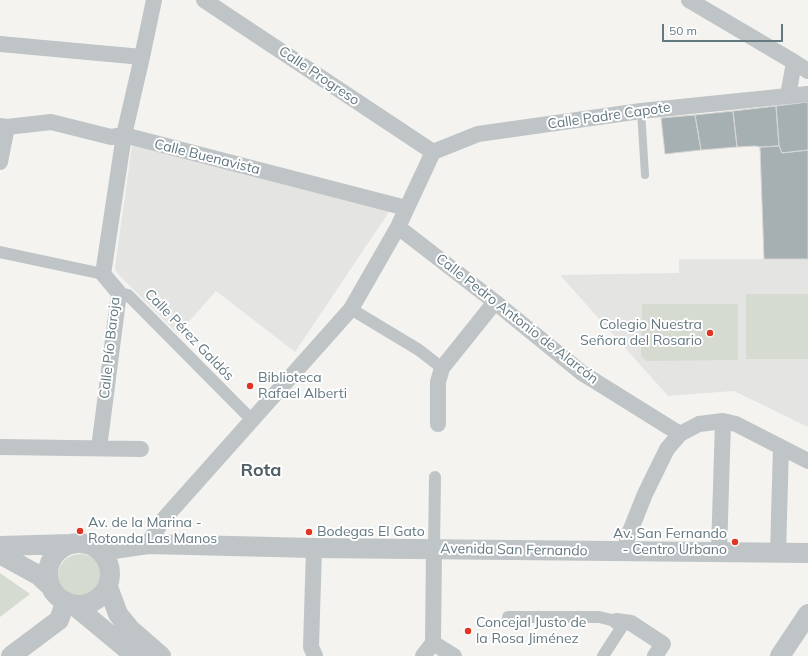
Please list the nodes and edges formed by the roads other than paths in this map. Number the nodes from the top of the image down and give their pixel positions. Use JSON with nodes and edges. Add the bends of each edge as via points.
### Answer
{"nodes":[{"id":1,"x":154,"y":0,"type":"edge"},
{"id":2,"x":204,"y":0,"type":"edge"},
{"id":3,"x":689,"y":0,"type":"edge"},
{"id":4,"x":0,"y":44,"type":"edge"},
{"id":5,"x":142,"y":57,"type":"junction"},
{"id":6,"x":794,"y":62,"type":"junction"},
{"id":7,"x":808,"y":71,"type":"edge"},
{"id":8,"x":808,"y":94,"type":"edge"},
{"id":9,"x":788,"y":96,"type":"junction"},
{"id":10,"x":641,"y":111,"type":"junction"},
{"id":11,"x":4,"y":127,"type":"edge"},
{"id":12,"x":124,"y":135,"type":"junction"},
{"id":13,"x":433,"y":152,"type":"junction"},
{"id":14,"x":0,"y":162,"type":"edge"},
{"id":15,"x":645,"y":175,"type":"dead end"},
{"id":16,"x":406,"y":208,"type":"junction"},
{"id":17,"x":398,"y":226,"type":"junction"},
{"id":18,"x":0,"y":252,"type":"edge"},
{"id":19,"x":104,"y":274,"type":"junction"},
{"id":20,"x":119,"y":294,"type":"junction"},
{"id":21,"x":495,"y":302,"type":"junction"},
{"id":22,"x":351,"y":308,"type":"junction"},
{"id":23,"x":442,"y":368,"type":"junction"},
{"id":24,"x":252,"y":420,"type":"junction"},
{"id":25,"x":723,"y":421,"type":"junction"},
{"id":26,"x":438,"y":424,"type":"dead end"},
{"id":27,"x":680,"y":434,"type":"junction"},
{"id":28,"x":0,"y":447,"type":"edge"},
{"id":29,"x":781,"y":447,"type":"junction"},
{"id":30,"x":99,"y":448,"type":"junction"},
{"id":31,"x":141,"y":449,"type":"dead end"},
{"id":32,"x":808,"y":460,"type":"edge"},
{"id":33,"x":435,"y":477,"type":"dead end"},
{"id":34,"x":72,"y":544,"type":"junction"},
{"id":35,"x":148,"y":544,"type":"junction"},
{"id":36,"x":0,"y":546,"type":"edge"},
{"id":37,"x":314,"y":548,"type":"junction"},
{"id":38,"x":434,"y":550,"type":"junction"},
{"id":39,"x":100,"y":551,"type":"junction"},
{"id":40,"x":626,"y":552,"type":"junction"},
{"id":41,"x":719,"y":552,"type":"junction"},
{"id":42,"x":778,"y":553,"type":"junction"},
{"id":43,"x":808,"y":553,"type":"edge"},
{"id":44,"x":0,"y":554,"type":"edge"},
{"id":45,"x":109,"y":579,"type":"junction"},
{"id":46,"x":50,"y":586,"type":"junction"},
{"id":47,"x":70,"y":604,"type":"junction"},
{"id":48,"x":808,"y":614,"type":"edge"},
{"id":49,"x":508,"y":617,"type":"dead end"},
{"id":50,"x":621,"y":621,"type":"junction"},
{"id":51,"x":433,"y":643,"type":"junction"},
{"id":52,"x":11,"y":656,"type":"edge"},
{"id":53,"x":135,"y":656,"type":"edge"},
{"id":54,"x":161,"y":656,"type":"edge"},
{"id":55,"x":313,"y":656,"type":"edge"},
{"id":56,"x":423,"y":656,"type":"edge"},
{"id":57,"x":454,"y":656,"type":"edge"},
{"id":58,"x":603,"y":656,"type":"edge"},
{"id":59,"x":655,"y":656,"type":"edge"},
{"id":60,"x":780,"y":656,"type":"edge"}],
"edges":[{"from":1,"to":5,"type":"street"},
{"from":2,"to":13,"type":"street","name":"Calle Progreso"},
{"from":3,"to":6,"type":"street"},
{"from":4,"to":5,"type":"street"},
{"from":5,"to":12,"type":"street"},
{"from":6,"to":7,"type":"street"},
{"from":6,"to":9,"type":"street"},
{"from":8,"to":9,"type":"street","name":"Calle Padre Capote"},
{"from":9,"to":10,"type":"street","name":"Calle Padre Capote"},
{"from":10,"to":13,"type":"street","name":"Calle Padre Capote","via":[[478,134]]},
{"from":10,"to":15,"type":"lane"},
{"from":11,"to":12,"type":"street","name":"Calle Buenavista","via":[[51,122],[111,137]]},
{"from":11,"to":14,"type":"street"},
{"from":12,"to":16,"type":"street","name":"Calle Buenavista"},
{"from":12,"to":19,"type":"street"},
{"from":13,"to":16,"type":"street"},
{"from":16,"to":17,"type":"street"},
{"from":17,"to":21,"type":"street","name":"Calle Pedro Antonio de Alarcón"},
{"from":17,"to":22,"type":"street"},
{"from":18,"to":19,"type":"street"},
{"from":19,"to":20,"type":"street","name":"Calle Pío Baroja"},
{"from":20,"to":24,"type":"street","name":"Calle Pérez Galdós","via":[[128,295]]},
{"from":20,"to":30,"type":"street","name":"Calle Pío Baroja"},
{"from":21,"to":23,"type":"street"},
{"from":21,"to":27,"type":"street","name":"Calle Pedro Antonio de Alarcón","via":[[582,373]]},
{"from":22,"to":23,"type":"street","via":[[419,350]]},
{"from":22,"to":24,"type":"street"},
{"from":23,"to":26,"type":"street","via":[[438,382]]},
{"from":24,"to":35,"type":"street","via":[[162,521]]},
{"from":25,"to":27,"type":"street","via":[[699,424]]},
{"from":25,"to":29,"type":"street","via":[[736,424]]},
{"from":25,"to":41,"type":"street"},
{"from":27,"to":40,"type":"street","via":[[667,450],[645,494],[627,539]]},
{"from":28,"to":30,"type":"street"},
{"from":29,"to":32,"type":"street"},
{"from":29,"to":42,"type":"street"},
{"from":30,"to":31,"type":"street"},
{"from":33,"to":38,"type":"street"},
{"from":34,"to":36,"type":"street"},
{"from":34,"to":39,"type":"street","via":[[82,543]]},
{"from":34,"to":46,"type":"street","via":[[62,548],[49,564]]},
{"from":35,"to":37,"type":"street","name":"Avenida San Fernando"},
{"from":35,"to":39,"type":"street","name":"Avenida San Fernando"},
{"from":35,"to":45,"type":"street"},
{"from":37,"to":38,"type":"street","name":"Avenida San Fernando"},
{"from":37,"to":55,"type":"street","via":[[311,647]]},
{"from":38,"to":40,"type":"street","name":"Avenida San Fernando"},
{"from":38,"to":51,"type":"street"},
{"from":39,"to":45,"type":"street","via":[[105,557]]},
{"from":40,"to":41,"type":"street","name":"Avenida San Fernando"},
{"from":41,"to":42,"type":"street","name":"Avenida San Fernando"},
{"from":42,"to":43,"type":"street","name":"Avenida San Fernando"},
{"from":44,"to":46,"type":"street","via":[[38,575]]},
{"from":45,"to":47,"type":"street","via":[[103,596],[95,602],[85,606]]},
{"from":45,"to":54,"type":"street","via":[[118,614],[130,630]]},
{"from":46,"to":47,"type":"street","via":[[59,598]]},
{"from":47,"to":52,"type":"street","via":[[59,620]]},
{"from":47,"to":53,"type":"street"},
{"from":48,"to":60,"type":"street"},
{"from":49,"to":50,"type":"street","via":[[599,617]]},
{"from":50,"to":58,"type":"street"},
{"from":50,"to":59,"type":"street","via":[[631,623],[663,644]]},
{"from":51,"to":56,"type":"street"},
{"from":51,"to":57,"type":"street"}]}
